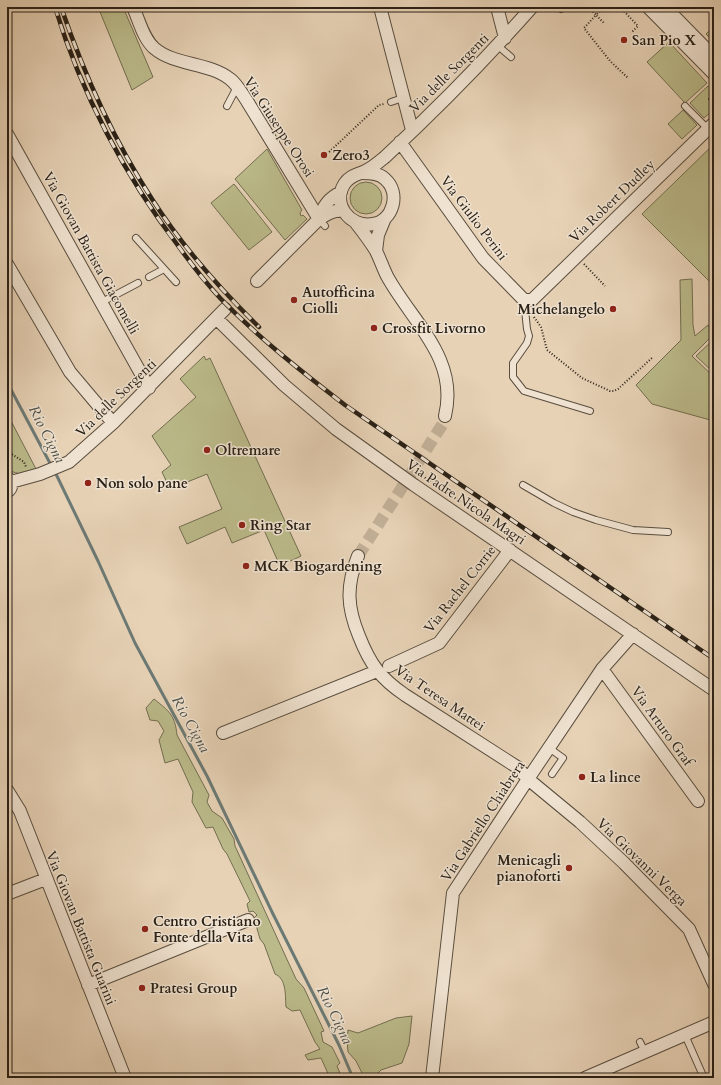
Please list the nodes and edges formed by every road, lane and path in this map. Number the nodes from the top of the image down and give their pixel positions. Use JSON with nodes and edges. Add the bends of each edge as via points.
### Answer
{"nodes":[{"id":1,"x":133,"y":7,"type":"edge"},
{"id":2,"x":380,"y":7,"type":"edge"},
{"id":3,"x":497,"y":7,"type":"edge"},
{"id":4,"x":532,"y":7,"type":"edge"},
{"id":5,"x":558,"y":7,"type":"edge"},
{"id":6,"x":563,"y":7,"type":"edge"},
{"id":7,"x":589,"y":7,"type":"edge"},
{"id":8,"x":604,"y":7,"type":"edge"},
{"id":9,"x":620,"y":7,"type":"edge"},
{"id":10,"x":648,"y":7,"type":"edge"},
{"id":11,"x":665,"y":7,"type":"edge"},
{"id":12,"x":596,"y":15,"type":"junction"},
{"id":13,"x":605,"y":24,"type":"dead end"},
{"id":14,"x":631,"y":33,"type":"dead end"},
{"id":15,"x":501,"y":42,"type":"junction"},
{"id":16,"x":511,"y":57,"type":"dead end"},
{"id":17,"x":714,"y":57,"type":"edge"},
{"id":18,"x":714,"y":74,"type":"edge"},
{"id":19,"x":628,"y":78,"type":"dead end"},
{"id":20,"x":237,"y":86,"type":"junction"},
{"id":21,"x":714,"y":95,"type":"edge"},
{"id":22,"x":224,"y":97,"type":"dead end"},
{"id":23,"x":231,"y":98,"type":"junction"},
{"id":24,"x":403,"y":98,"type":"junction"},
{"id":25,"x":391,"y":102,"type":"joint"},
{"id":26,"x":227,"y":106,"type":"dead end"},
{"id":27,"x":685,"y":106,"type":"dead end"},
{"id":28,"x":714,"y":112,"type":"edge"},
{"id":29,"x":711,"y":126,"type":"edge"},
{"id":30,"x":412,"y":130,"type":"junction"},
{"id":31,"x":7,"y":134,"type":"edge"},
{"id":32,"x":400,"y":142,"type":"junction"},
{"id":33,"x":326,"y":154,"type":"dead end"},
{"id":34,"x":384,"y":158,"type":"junction"},
{"id":35,"x":362,"y":173,"type":"junction"},
{"id":36,"x":386,"y":179,"type":"junction"},
{"id":37,"x":341,"y":192,"type":"junction"},
{"id":38,"x":343,"y":211,"type":"junction"},
{"id":39,"x":385,"y":218,"type":"junction"},
{"id":40,"x":322,"y":223,"type":"junction"},
{"id":41,"x":356,"y":223,"type":"junction"},
{"id":42,"x":136,"y":238,"type":"dead end"},
{"id":43,"x":376,"y":251,"type":"junction"},
{"id":44,"x":7,"y":264,"type":"edge"},
{"id":45,"x":584,"y":264,"type":"dead end"},
{"id":46,"x":164,"y":269,"type":"junction"},
{"id":47,"x":148,"y":277,"type":"dead end"},
{"id":48,"x":257,"y":281,"type":"dead end"},
{"id":49,"x":176,"y":282,"type":"dead end"},
{"id":50,"x":138,"y":283,"type":"dead end"},
{"id":51,"x":605,"y":286,"type":"dead end"},
{"id":52,"x":528,"y":300,"type":"junction"},
{"id":53,"x":102,"y":302,"type":"junction"},
{"id":54,"x":226,"y":309,"type":"dead end"},
{"id":55,"x":217,"y":319,"type":"junction"},
{"id":56,"x":537,"y":320,"type":"dead end"},
{"id":57,"x":652,"y":357,"type":"dead end"},
{"id":58,"x":148,"y":388,"type":"junction"},
{"id":59,"x":590,"y":411,"type":"dead end"},
{"id":60,"x":445,"y":416,"type":"tunnel mouth"},
{"id":61,"x":113,"y":423,"type":"junction"},
{"id":62,"x":7,"y":451,"type":"edge"},
{"id":63,"x":35,"y":475,"type":"junction"},
{"id":64,"x":421,"y":475,"type":"dead end"},
{"id":65,"x":8,"y":484,"type":"edge"},
{"id":66,"x":523,"y":485,"type":"dead end"},
{"id":67,"x":461,"y":502,"type":"dead end"},
{"id":68,"x":668,"y":532,"type":"dead end"},
{"id":69,"x":510,"y":550,"type":"junction"},
{"id":70,"x":358,"y":556,"type":"tunnel mouth"},
{"id":71,"x":633,"y":634,"type":"junction"},
{"id":72,"x":389,"y":666,"type":"dead end"},
{"id":73,"x":602,"y":669,"type":"junction"},
{"id":74,"x":377,"y":671,"type":"junction"},
{"id":75,"x":714,"y":690,"type":"edge"},
{"id":76,"x":224,"y":733,"type":"dead end"},
{"id":77,"x":549,"y":748,"type":"junction"},
{"id":78,"x":552,"y":774,"type":"dead end"},
{"id":79,"x":528,"y":778,"type":"junction"},
{"id":80,"x":7,"y":790,"type":"edge"},
{"id":81,"x":698,"y":801,"type":"dead end"},
{"id":82,"x":46,"y":879,"type":"junction"},
{"id":83,"x":7,"y":894,"type":"edge"},
{"id":84,"x":248,"y":920,"type":"dead end"},
{"id":85,"x":714,"y":984,"type":"edge"},
{"id":86,"x":88,"y":985,"type":"junction"},
{"id":87,"x":714,"y":1022,"type":"edge"},
{"id":88,"x":686,"y":1034,"type":"junction"},
{"id":89,"x":125,"y":1078,"type":"edge"},
{"id":90,"x":432,"y":1078,"type":"edge"},
{"id":91,"x":585,"y":1078,"type":"edge"},
{"id":92,"x":704,"y":1078,"type":"edge"}],
"edges":[{"from":1,"to":20,"type":"street","name":"Via Giuseppe Orosi","via":[[154,47],[174,59],[197,64],[221,74]]},
{"from":2,"to":24,"type":"street"},
{"from":3,"to":15,"type":"street"},
{"from":4,"to":15,"type":"street","name":"Via delle Sorgenti"},
{"from":5,"to":6,"type":"lane"},
{"from":7,"to":12,"type":"path"},
{"from":8,"to":12,"type":"path"},
{"from":9,"to":14,"type":"path","via":[[638,26]]},
{"from":10,"to":18,"type":"street"},
{"from":11,"to":17,"type":"street"},
{"from":12,"to":13,"type":"path"},
{"from":12,"to":19,"type":"path","via":[[584,28],[610,61]]},
{"from":15,"to":16,"type":"lane"},
{"from":15,"to":30,"type":"street","name":"Via delle Sorgenti"},
{"from":20,"to":23,"type":"lane"},
{"from":20,"to":40,"type":"street","name":"Via Giuseppe Orosi"},
{"from":21,"to":28,"type":"path","via":[[709,99]]},
{"from":22,"to":23,"type":"lane"},
{"from":23,"to":26,"type":"lane"},
{"from":24,"to":25,"type":"lane"},
{"from":24,"to":30,"type":"street"},
{"from":25,"to":33,"type":"path","via":[[379,106]]},
{"from":27,"to":29,"type":"lane"},
{"from":29,"to":52,"type":"street","name":"Via Robert Dudley"},
{"from":30,"to":32,"type":"street","name":"Via delle Sorgenti"},
{"from":31,"to":53,"type":"street","name":"Via Giovan Battista Giacomelli","via":[[54,210]]},
{"from":32,"to":34,"type":"street","name":"Via delle Sorgenti"},
{"from":32,"to":52,"type":"street","name":"Via Giulio Perini","via":[[483,258]]},
{"from":34,"to":35,"type":"street","name":"Via delle Sorgenti"},
{"from":34,"to":36,"type":"street"},
{"from":35,"to":36,"type":"street","via":[[373,173]]},
{"from":35,"to":37,"type":"street","name":"Via delle Sorgenti","via":[[348,179]]},
{"from":36,"to":39,"type":"street","via":[[394,200]]},
{"from":37,"to":38,"type":"street","via":[[340,202]]},
{"from":37,"to":40,"type":"street","name":"Via delle Sorgenti","via":[[322,209]]},
{"from":38,"to":40,"type":"street","name":"Via delle Sorgenti","via":[[327,213]]},
{"from":38,"to":41,"type":"street"},
{"from":39,"to":41,"type":"street","via":[[374,224]]},
{"from":39,"to":43,"type":"street","via":[[378,235]]},
{"from":40,"to":48,"type":"street","name":"Via delle Sorgenti"},
{"from":41,"to":43,"type":"street"},
{"from":42,"to":46,"type":"lane"},
{"from":43,"to":60,"type":"street","via":[[387,276],[429,339],[442,364],[448,391]]},
{"from":44,"to":61,"type":"street","via":[[70,372]]},
{"from":45,"to":51,"type":"path"},
{"from":46,"to":47,"type":"lane"},
{"from":46,"to":49,"type":"lane"},
{"from":50,"to":53,"type":"lane"},
{"from":52,"to":59,"type":"lane","via":[[529,336],[514,363],[513,377],[524,391]]},
{"from":53,"to":58,"type":"street","name":"Via Giovan Battista Giacomelli"},
{"from":54,"to":55,"type":"street","name":"Via delle Sorgenti"},
{"from":55,"to":58,"type":"street","name":"Via delle Sorgenti"},
{"from":55,"to":69,"type":"street","name":"Via Padre Nicola Magri","via":[[322,419],[406,480]]},
{"from":56,"to":57,"type":"path","via":[[542,326],[547,350],[582,378],[610,391],[618,389]]},
{"from":58,"to":61,"type":"street","name":"Via delle Sorgenti"},
{"from":61,"to":63,"type":"street","name":"Via delle Sorgenti","via":[[74,458]]},
{"from":62,"to":63,"type":"path","via":[[24,462]]},
{"from":63,"to":65,"type":"street","name":"Via delle Sorgenti"},
{"from":64,"to":67,"type":"path"},
{"from":66,"to":68,"type":"lane","via":[[554,503],[596,520],[633,530]]},
{"from":69,"to":71,"type":"street","name":"Via Padre Nicola Magri"},
{"from":69,"to":72,"type":"street","name":"Via Rachel Corrie","via":[[439,643]]},
{"from":70,"to":74,"type":"street","name":"Via Teresa Mattei","via":[[350,583],[349,605],[363,645]]},
{"from":71,"to":73,"type":"street","name":"Via Gabriello Chiabrera"},
{"from":71,"to":75,"type":"street","name":"Via Padre Nicola Magri"},
{"from":73,"to":77,"type":"street","name":"Via Gabriello Chiabrera"},
{"from":73,"to":81,"type":"street","name":"Via Arturo Graf"},
{"from":74,"to":76,"type":"street"},
{"from":74,"to":79,"type":"street","name":"Via Teresa Mattei","via":[[395,689],[517,767]]},
{"from":77,"to":78,"type":"lane","via":[[563,758]]},
{"from":77,"to":79,"type":"street","name":"Via Gabriello Chiabrera"},
{"from":79,"to":85,"type":"street","name":"Via Giovanni Verga","via":[[624,863],[689,929]]},
{"from":79,"to":90,"type":"street","name":"Via Gabriello Chiabrera","via":[[453,893]]},
{"from":80,"to":82,"type":"street","name":"Via Giovan Battista Guarini","via":[[20,812]]},
{"from":82,"to":83,"type":"street"},
{"from":82,"to":86,"type":"street","name":"Via Giovan Battista Guarini"},
{"from":84,"to":86,"type":"street"},
{"from":86,"to":89,"type":"street","name":"Via Giovan Battista Guarini","via":[[94,1008]]},
{"from":87,"to":88,"type":"street"},
{"from":88,"to":91,"type":"street","via":[[642,1047]]},
{"from":88,"to":92,"type":"lane"}]}
